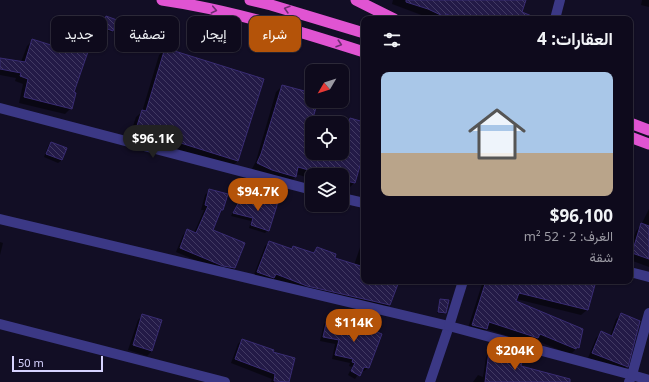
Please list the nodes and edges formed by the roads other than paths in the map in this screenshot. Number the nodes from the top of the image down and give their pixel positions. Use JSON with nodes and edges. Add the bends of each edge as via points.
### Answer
{"nodes":[{"id":1,"x":162,"y":0,"type":"edge"},
{"id":2,"x":250,"y":0,"type":"edge"},
{"id":3,"x":356,"y":0,"type":"edge"},
{"id":4,"x":560,"y":0,"type":"edge"},
{"id":5,"x":388,"y":16,"type":"edge"},
{"id":6,"x":556,"y":16,"type":"edge"},
{"id":7,"x":361,"y":32,"type":"edge"},
{"id":8,"x":361,"y":51,"type":"edge"},
{"id":9,"x":0,"y":108,"type":"edge"},
{"id":10,"x":633,"y":124,"type":"edge"},
{"id":11,"x":649,"y":130,"type":"edge"},
{"id":12,"x":633,"y":138,"type":"edge"},
{"id":13,"x":649,"y":144,"type":"edge"},
{"id":14,"x":305,"y":188,"type":"edge"},
{"id":15,"x":349,"y":200,"type":"edge"},
{"id":16,"x":361,"y":202,"type":"edge"},
{"id":17,"x":0,"y":219,"type":"edge"},
{"id":18,"x":633,"y":273,"type":"edge"},
{"id":19,"x":649,"y":277,"type":"edge"},
{"id":20,"x":462,"y":284,"type":"edge"},
{"id":21,"x":649,"y":313,"type":"edge"},
{"id":22,"x":0,"y":324,"type":"edge"},
{"id":23,"x":449,"y":326,"type":"junction"},
{"id":24,"x":630,"y":378,"type":"edge"},
{"id":25,"x":649,"y":380,"type":"edge"},
{"id":26,"x":225,"y":382,"type":"edge"},
{"id":27,"x":430,"y":382,"type":"edge"}],
"edges":[{"from":1,"to":8,"type":"highway","one_way":true,"via":[[312,35]]},
{"from":7,"to":2,"type":"highway","one_way":true},
{"from":3,"to":5,"type":"highway"},
{"from":4,"to":6,"type":"street"},
{"from":9,"to":14,"type":"street"},
{"from":10,"to":11,"type":"highway"},
{"from":12,"to":13,"type":"highway"},
{"from":15,"to":16,"type":"street"},
{"from":17,"to":23,"type":"street"},
{"from":18,"to":19,"type":"street"},
{"from":20,"to":23,"type":"street"},
{"from":21,"to":24,"type":"street"},
{"from":22,"to":26,"type":"street"},
{"from":23,"to":24,"type":"street"},
{"from":23,"to":27,"type":"street"},
{"from":24,"to":25,"type":"street"}]}
